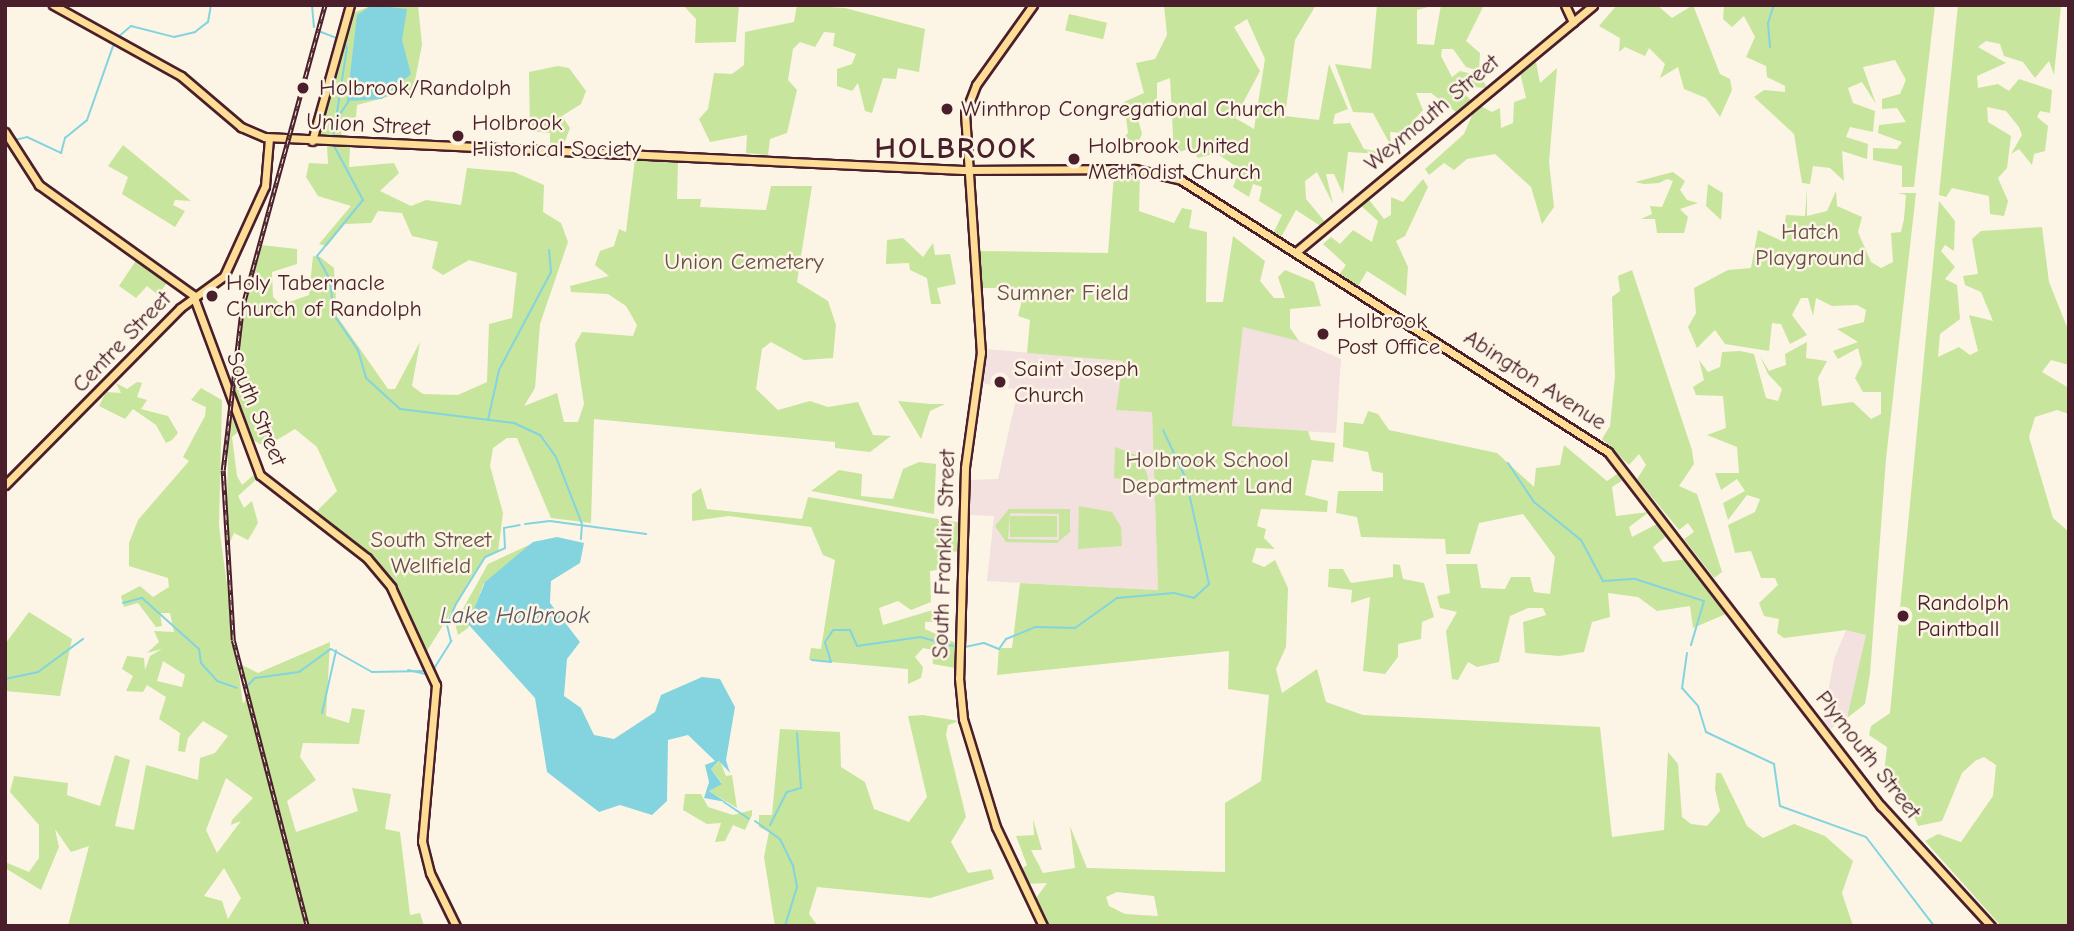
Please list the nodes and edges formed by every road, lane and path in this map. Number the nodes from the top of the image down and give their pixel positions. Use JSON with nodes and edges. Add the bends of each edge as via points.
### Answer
{"nodes":[{"id":1,"x":53,"y":5,"type":"edge"},
{"id":2,"x":350,"y":5,"type":"edge"},
{"id":3,"x":1032,"y":5,"type":"edge"},
{"id":4,"x":1565,"y":5,"type":"edge"},
{"id":5,"x":1593,"y":5,"type":"edge"},
{"id":6,"x":1573,"y":22,"type":"junction"},
{"id":7,"x":5,"y":132,"type":"edge"},
{"id":8,"x":269,"y":138,"type":"junction"},
{"id":9,"x":312,"y":141,"type":"junction"},
{"id":10,"x":971,"y":170,"type":"junction"},
{"id":11,"x":1296,"y":251,"type":"junction"},
{"id":12,"x":195,"y":297,"type":"junction"},
{"id":13,"x":5,"y":485,"type":"edge"},
{"id":14,"x":1747,"y":631,"type":"joint"},
{"id":15,"x":456,"y":926,"type":"edge"},
{"id":16,"x":1043,"y":926,"type":"edge"},
{"id":17,"x":1991,"y":926,"type":"edge"}],
"edges":[{"from":1,"to":8,"type":"main road","name":"Union Street","via":[[181,76],[241,127]]},
{"from":2,"to":9,"type":"main road"},
{"from":3,"to":10,"type":"main road","name":"South Franklin Street","via":[[969,100]]},
{"from":4,"to":6,"type":"main road"},
{"from":5,"to":6,"type":"main road","name":"Weymouth Street"},
{"from":6,"to":11,"type":"main road","name":"Weymouth Street"},
{"from":7,"to":12,"type":"main road","via":[[39,185]]},
{"from":8,"to":9,"type":"main road","name":"Union Street"},
{"from":8,"to":12,"type":"main road","name":"Centre Street","via":[[266,182],[231,265]]},
{"from":9,"to":10,"type":"main road","name":"Union Street"},
{"from":10,"to":11,"type":"main road","via":[[1161,173]]},
{"from":10,"to":16,"type":"main road","name":"South Franklin Street","via":[[981,352],[965,468],[960,699],[997,831]]},
{"from":11,"to":14,"type":"main road","name":"Abington Avenue","via":[[1600,444]]},
{"from":12,"to":13,"type":"main road","name":"Centre Street"},
{"from":12,"to":15,"type":"main road","name":"South Street","via":[[258,471],[379,570],[429,661],[438,706],[423,845]]},
{"from":14,"to":17,"type":"main road","name":"Plymouth Street","via":[[1888,815]]}]}
